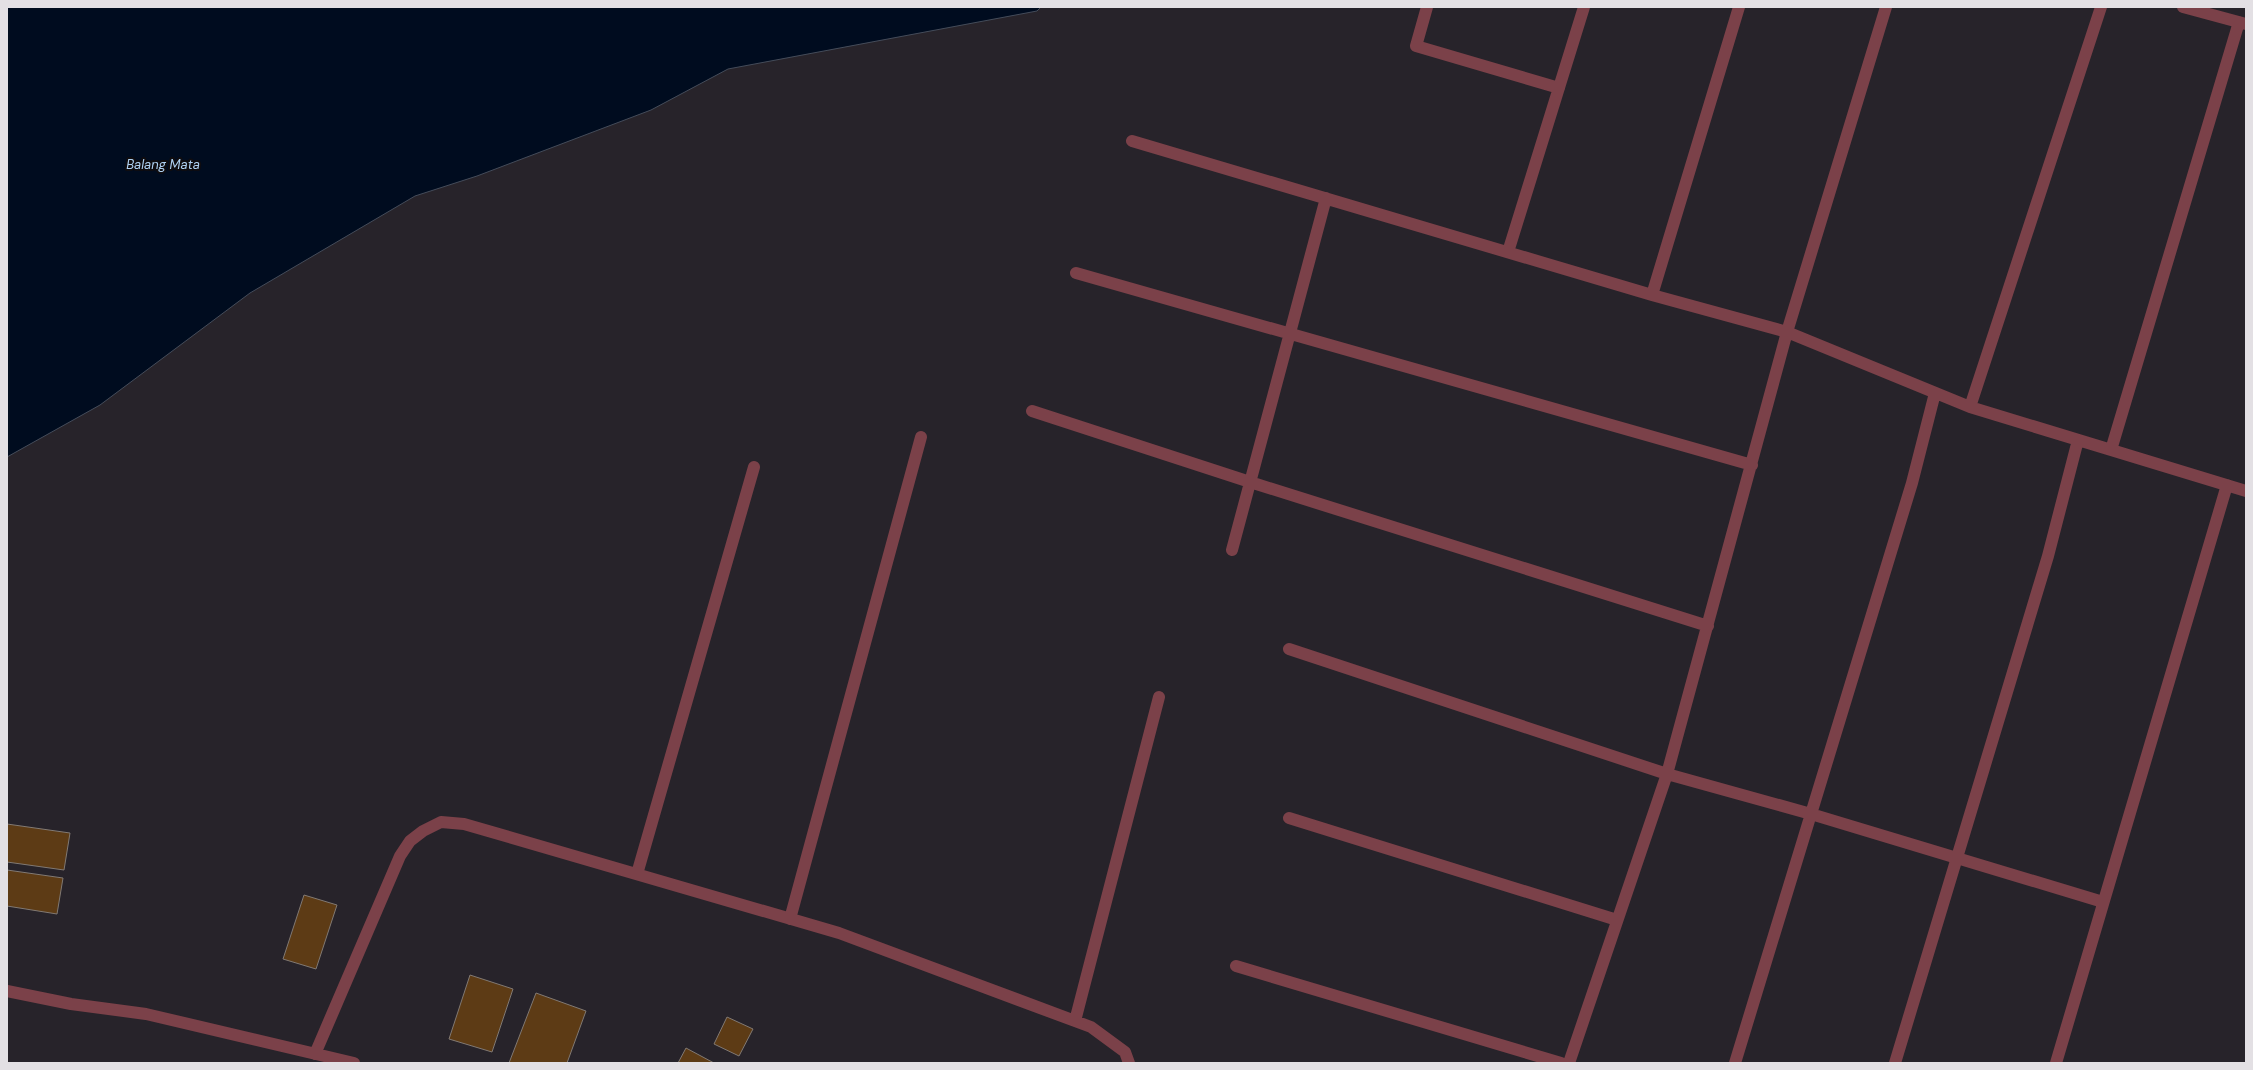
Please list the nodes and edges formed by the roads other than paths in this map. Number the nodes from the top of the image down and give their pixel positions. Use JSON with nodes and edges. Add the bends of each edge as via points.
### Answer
{"nodes":[{"id":1,"x":1427,"y":7,"type":"edge"},
{"id":2,"x":1584,"y":7,"type":"edge"},
{"id":3,"x":1739,"y":7,"type":"edge"},
{"id":4,"x":1886,"y":7,"type":"edge"},
{"id":5,"x":2101,"y":7,"type":"edge"},
{"id":6,"x":2183,"y":7,"type":"edge"},
{"id":7,"x":2243,"y":23,"type":"edge"},
{"id":8,"x":1559,"y":88,"type":"junction"},
{"id":9,"x":1132,"y":141,"type":"dead end"},
{"id":10,"x":1326,"y":198,"type":"junction"},
{"id":11,"x":1508,"y":252,"type":"junction"},
{"id":12,"x":1076,"y":273,"type":"dead end"},
{"id":13,"x":1652,"y":295,"type":"junction"},
{"id":14,"x":1788,"y":332,"type":"junction"},
{"id":15,"x":1290,"y":334,"type":"junction"},
{"id":16,"x":1935,"y":393,"type":"junction"},
{"id":17,"x":1970,"y":407,"type":"junction"},
{"id":18,"x":1032,"y":410,"type":"dead end"},
{"id":19,"x":921,"y":437,"type":"dead end"},
{"id":20,"x":2078,"y":440,"type":"junction"},
{"id":21,"x":2111,"y":450,"type":"junction"},
{"id":22,"x":1752,"y":465,"type":"junction"},
{"id":23,"x":754,"y":467,"type":"dead end"},
{"id":24,"x":1250,"y":482,"type":"junction"},
{"id":25,"x":2226,"y":485,"type":"junction"},
{"id":26,"x":2246,"y":492,"type":"edge"},
{"id":27,"x":1232,"y":550,"type":"dead end"},
{"id":28,"x":1708,"y":626,"type":"junction"},
{"id":29,"x":1289,"y":649,"type":"dead end"},
{"id":30,"x":1159,"y":697,"type":"dead end"},
{"id":31,"x":1667,"y":774,"type":"junction"},
{"id":32,"x":1811,"y":814,"type":"junction"},
{"id":33,"x":1289,"y":818,"type":"dead end"},
{"id":34,"x":1956,"y":859,"type":"junction"},
{"id":35,"x":637,"y":874,"type":"junction"},
{"id":36,"x":2104,"y":902,"type":"junction"},
{"id":37,"x":790,"y":919,"type":"junction"},
{"id":38,"x":1617,"y":920,"type":"junction"},
{"id":39,"x":1236,"y":966,"type":"dead end"},
{"id":40,"x":7,"y":991,"type":"edge"},
{"id":41,"x":1075,"y":1021,"type":"junction"},
{"id":42,"x":315,"y":1054,"type":"junction"},
{"id":43,"x":354,"y":1063,"type":"edge"},
{"id":44,"x":1129,"y":1063,"type":"edge"},
{"id":45,"x":1561,"y":1063,"type":"edge"},
{"id":46,"x":1569,"y":1063,"type":"edge"},
{"id":47,"x":1735,"y":1063,"type":"edge"},
{"id":48,"x":1895,"y":1063,"type":"edge"},
{"id":49,"x":2056,"y":1063,"type":"edge"}],
"edges":[{"from":1,"to":8,"type":"street","via":[[1416,46]]},
{"from":2,"to":8,"type":"street"},
{"from":3,"to":13,"type":"street"},
{"from":4,"to":14,"type":"street"},
{"from":5,"to":17,"type":"street"},
{"from":6,"to":7,"type":"street"},
{"from":7,"to":21,"type":"street"},
{"from":8,"to":11,"type":"street"},
{"from":9,"to":10,"type":"street"},
{"from":10,"to":11,"type":"street"},
{"from":10,"to":15,"type":"street"},
{"from":11,"to":13,"type":"street"},
{"from":12,"to":15,"type":"street"},
{"from":13,"to":14,"type":"street"},
{"from":14,"to":16,"type":"street"},
{"from":14,"to":22,"type":"street"},
{"from":15,"to":22,"type":"street"},
{"from":15,"to":24,"type":"street"},
{"from":16,"to":17,"type":"street"},
{"from":16,"to":32,"type":"street","via":[[1912,483]]},
{"from":17,"to":20,"type":"street"},
{"from":18,"to":24,"type":"street"},
{"from":19,"to":37,"type":"street"},
{"from":20,"to":21,"type":"street"},
{"from":20,"to":34,"type":"street","via":[[2048,556]]},
{"from":21,"to":25,"type":"street"},
{"from":22,"to":28,"type":"street"},
{"from":23,"to":35,"type":"street"},
{"from":24,"to":27,"type":"street"},
{"from":24,"to":28,"type":"street"},
{"from":25,"to":26,"type":"street"},
{"from":25,"to":36,"type":"street"},
{"from":28,"to":31,"type":"street"},
{"from":29,"to":31,"type":"street"},
{"from":30,"to":41,"type":"street"},
{"from":31,"to":32,"type":"street"},
{"from":31,"to":38,"type":"street"},
{"from":32,"to":34,"type":"street"},
{"from":32,"to":47,"type":"street"},
{"from":33,"to":38,"type":"street"},
{"from":34,"to":36,"type":"street"},
{"from":34,"to":48,"type":"street"},
{"from":35,"to":37,"type":"street"},
{"from":35,"to":42,"type":"street","via":[[464,824],[441,822],[423,831],[410,841],[400,856]]},
{"from":36,"to":49,"type":"street"},
{"from":37,"to":41,"type":"street","via":[[839,933]]},
{"from":38,"to":46,"type":"street"},
{"from":39,"to":45,"type":"street"},
{"from":40,"to":42,"type":"street","via":[[71,1004],[146,1014]]},
{"from":41,"to":44,"type":"street","via":[[1091,1027],[1125,1052]]},
{"from":42,"to":43,"type":"street"}]}
